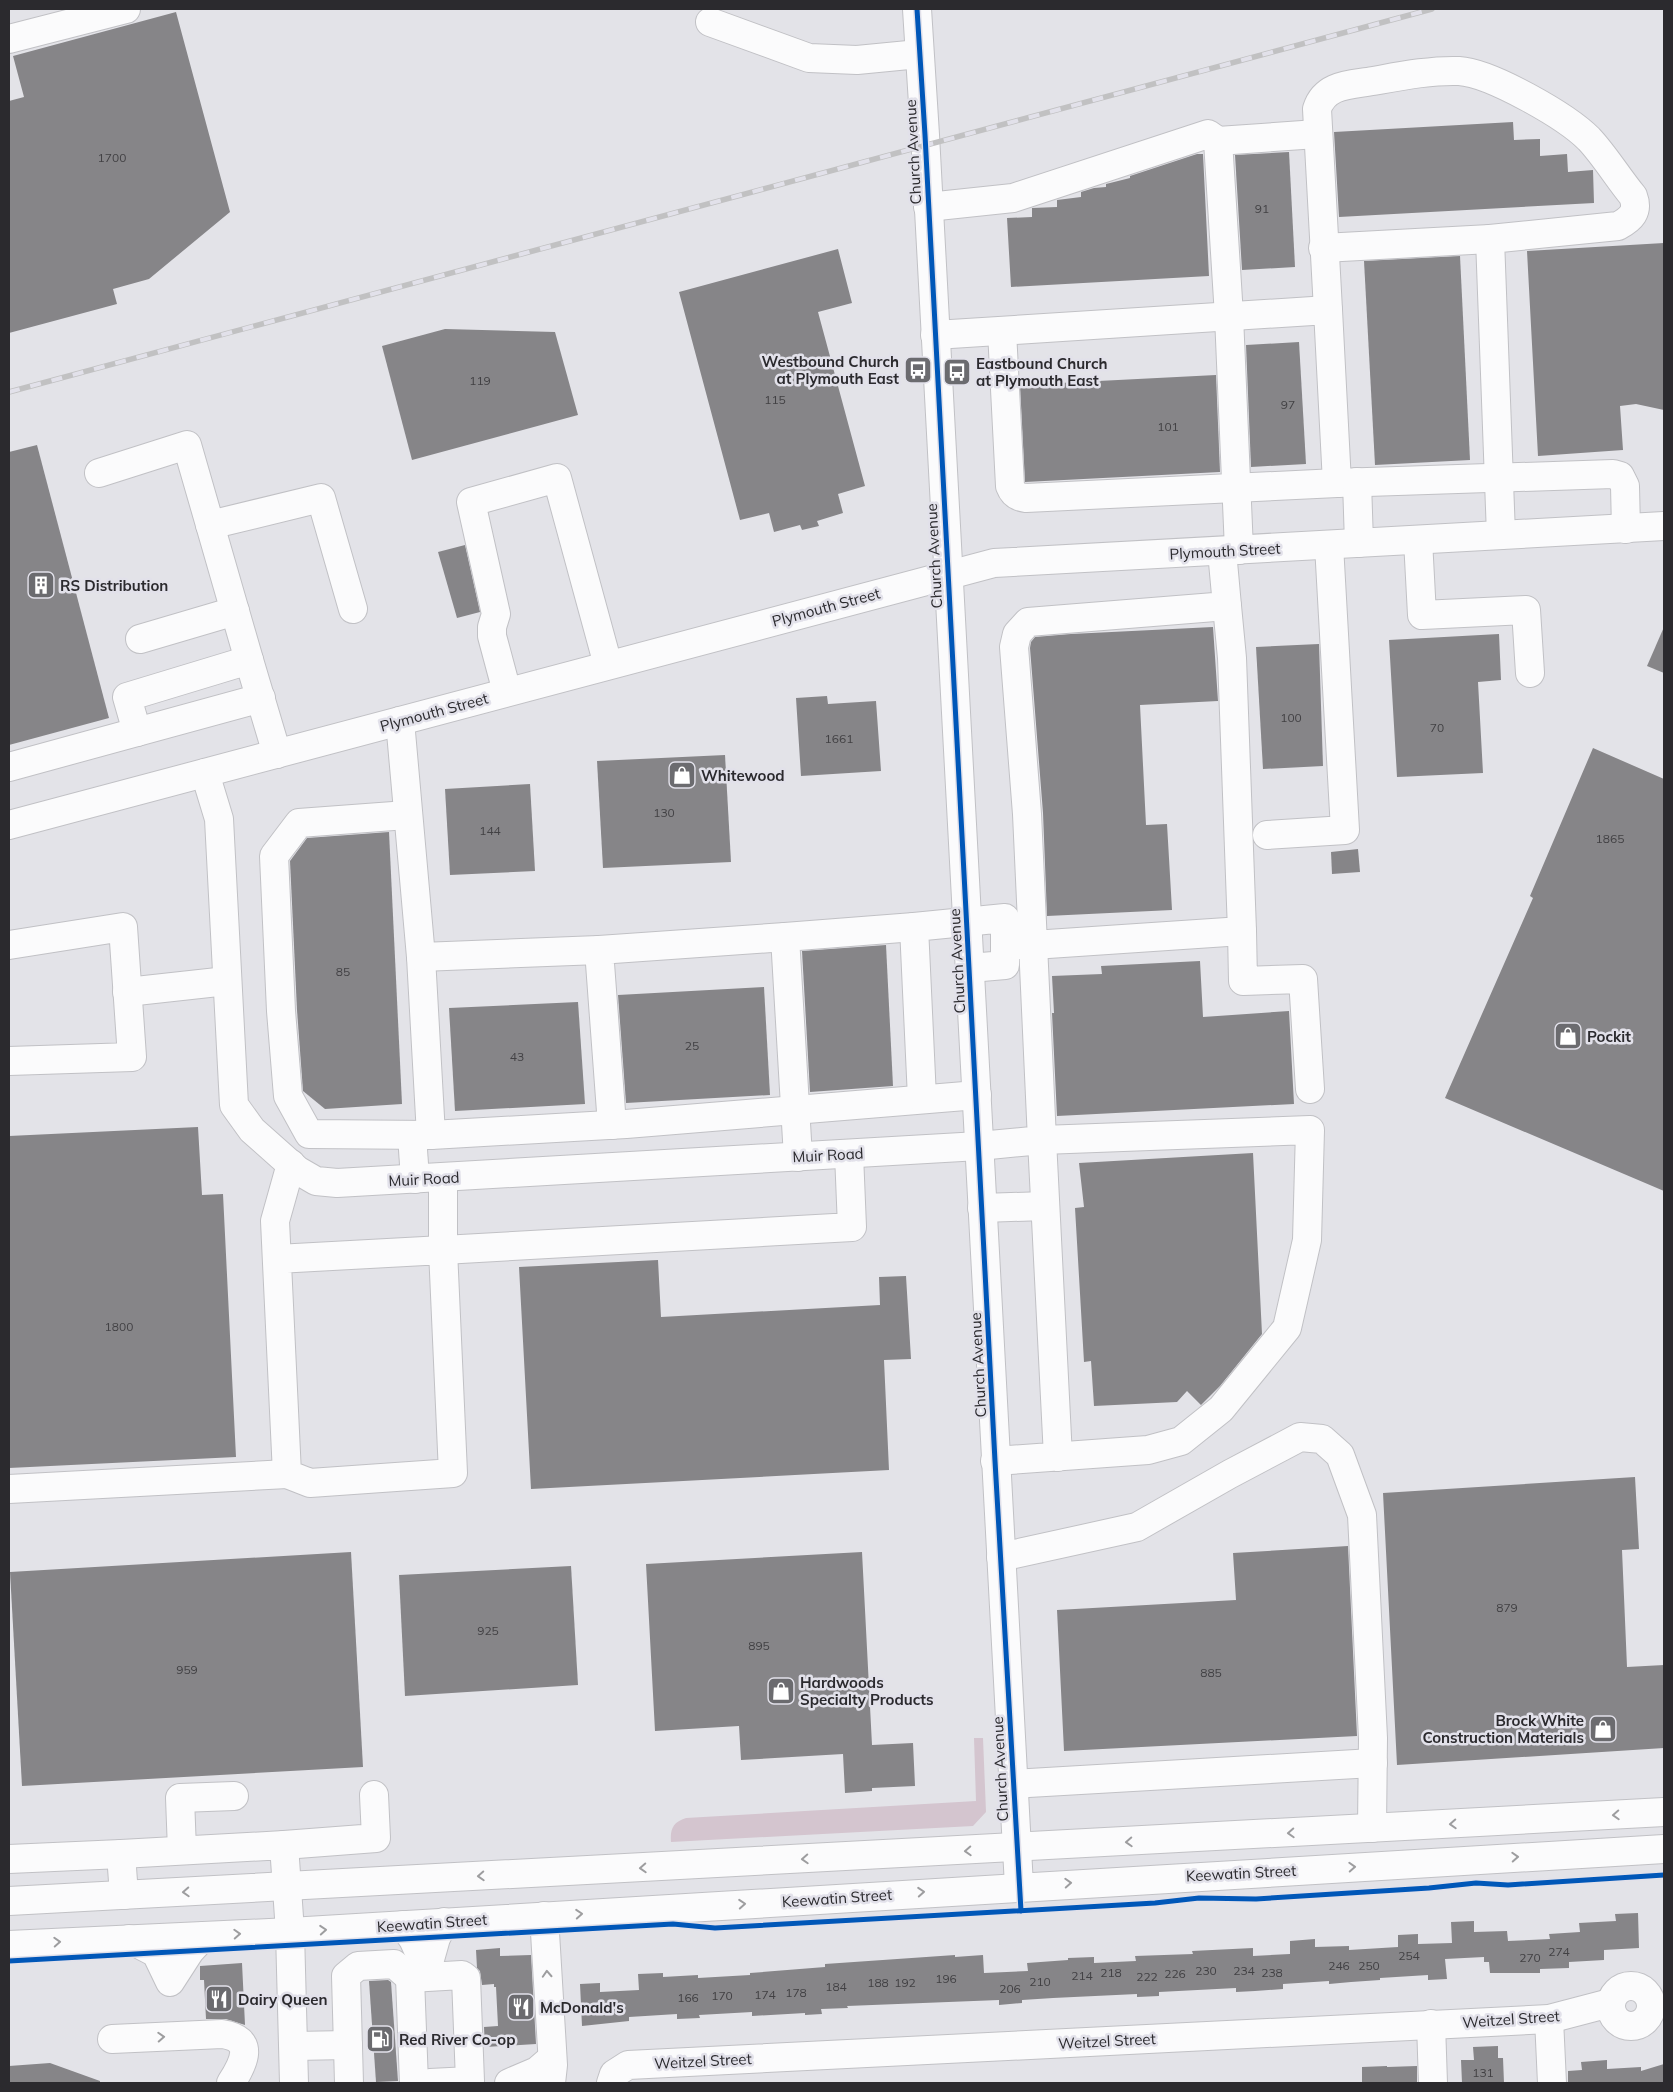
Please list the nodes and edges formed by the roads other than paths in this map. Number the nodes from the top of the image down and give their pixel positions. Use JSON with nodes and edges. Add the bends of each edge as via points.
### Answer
{"nodes":[{"id":1,"x":126,"y":9,"type":"edge"},
{"id":2,"x":917,"y":9,"type":"edge"},
{"id":3,"x":710,"y":22,"type":"dead end"},
{"id":4,"x":9,"y":39,"type":"edge"},
{"id":5,"x":919,"y":54,"type":"junction"},
{"id":6,"x":1317,"y":134,"type":"junction"},
{"id":7,"x":1218,"y":141,"type":"junction"},
{"id":8,"x":928,"y":207,"type":"junction"},
{"id":9,"x":1490,"y":239,"type":"junction"},
{"id":10,"x":1323,"y":248,"type":"junction"},
{"id":11,"x":1328,"y":310,"type":"junction"},
{"id":12,"x":1229,"y":316,"type":"junction"},
{"id":13,"x":1002,"y":331,"type":"junction"},
{"id":14,"x":935,"y":335,"type":"junction"},
{"id":15,"x":99,"y":473,"type":"dead end"},
{"id":16,"x":1498,"y":477,"type":"junction"},
{"id":17,"x":1347,"y":482,"type":"junction"},
{"id":18,"x":1236,"y":488,"type":"junction"},
{"id":19,"x":210,"y":525,"type":"junction"},
{"id":20,"x":1664,"y":526,"type":"edge"},
{"id":21,"x":1626,"y":528,"type":"junction"},
{"id":22,"x":1501,"y":535,"type":"junction"},
{"id":23,"x":1418,"y":540,"type":"junction"},
{"id":24,"x":1359,"y":543,"type":"junction"},
{"id":25,"x":1329,"y":545,"type":"junction"},
{"id":26,"x":1231,"y":550,"type":"junction"},
{"id":27,"x":948,"y":574,"type":"junction"},
{"id":28,"x":1227,"y":606,"type":"junction"},
{"id":29,"x":353,"y":609,"type":"dead end"},
{"id":30,"x":234,"y":611,"type":"junction"},
{"id":31,"x":140,"y":639,"type":"dead end"},
{"id":32,"x":249,"y":660,"type":"junction"},
{"id":33,"x":608,"y":665,"type":"junction"},
{"id":34,"x":1530,"y":673,"type":"dead end"},
{"id":35,"x":507,"y":692,"type":"junction"},
{"id":36,"x":261,"y":698,"type":"junction"},
{"id":37,"x":400,"y":721,"type":"junction"},
{"id":38,"x":137,"y":732,"type":"junction"},
{"id":39,"x":277,"y":754,"type":"junction"},
{"id":40,"x":9,"y":767,"type":"edge"},
{"id":41,"x":205,"y":773,"type":"junction"},
{"id":42,"x":407,"y":815,"type":"junction"},
{"id":43,"x":9,"y":825,"type":"edge"},
{"id":44,"x":1267,"y":835,"type":"dead end"},
{"id":45,"x":967,"y":922,"type":"junction"},
{"id":46,"x":914,"y":927,"type":"junction"},
{"id":47,"x":1242,"y":931,"type":"junction"},
{"id":48,"x":784,"y":937,"type":"junction"},
{"id":49,"x":1005,"y":945,"type":"junction"},
{"id":50,"x":1033,"y":945,"type":"junction"},
{"id":51,"x":9,"y":946,"type":"edge"},
{"id":52,"x":599,"y":950,"type":"junction"},
{"id":53,"x":421,"y":957,"type":"junction"},
{"id":54,"x":970,"y":968,"type":"junction"},
{"id":55,"x":227,"y":981,"type":"junction"},
{"id":56,"x":127,"y":992,"type":"junction"},
{"id":57,"x":9,"y":1062,"type":"edge"},
{"id":58,"x":1310,"y":1089,"type":"dead end"},
{"id":59,"x":977,"y":1095,"type":"junction"},
{"id":60,"x":922,"y":1098,"type":"junction"},
{"id":61,"x":794,"y":1111,"type":"junction"},
{"id":62,"x":619,"y":1125,"type":"junction"},
{"id":63,"x":582,"y":1126,"type":"junction"},
{"id":64,"x":462,"y":1132,"type":"junction"},
{"id":65,"x":422,"y":1135,"type":"junction"},
{"id":66,"x":1042,"y":1140,"type":"junction"},
{"id":67,"x":979,"y":1146,"type":"junction"},
{"id":68,"x":849,"y":1154,"type":"junction"},
{"id":69,"x":798,"y":1157,"type":"junction"},
{"id":70,"x":291,"y":1164,"type":"junction"},
{"id":71,"x":631,"y":1167,"type":"junction"},
{"id":72,"x":586,"y":1169,"type":"junction"},
{"id":73,"x":455,"y":1177,"type":"junction"},
{"id":74,"x":415,"y":1179,"type":"junction"},
{"id":75,"x":1045,"y":1206,"type":"junction"},
{"id":76,"x":982,"y":1208,"type":"junction"},
{"id":77,"x":443,"y":1250,"type":"junction"},
{"id":78,"x":277,"y":1259,"type":"junction"},
{"id":79,"x":1058,"y":1457,"type":"junction"},
{"id":80,"x":996,"y":1461,"type":"junction"},
{"id":81,"x":287,"y":1474,"type":"junction"},
{"id":82,"x":9,"y":1489,"type":"edge"},
{"id":83,"x":1001,"y":1557,"type":"junction"},
{"id":84,"x":1373,"y":1763,"type":"junction"},
{"id":85,"x":1013,"y":1784,"type":"junction"},
{"id":86,"x":374,"y":1795,"type":"dead end"},
{"id":87,"x":234,"y":1796,"type":"dead end"},
{"id":88,"x":1664,"y":1812,"type":"edge"},
{"id":89,"x":1372,"y":1828,"type":"junction"},
{"id":90,"x":284,"y":1844,"type":"junction"},
{"id":91,"x":1016,"y":1848,"type":"junction"},
{"id":92,"x":1664,"y":1849,"type":"edge"},
{"id":93,"x":182,"y":1850,"type":"junction"},
{"id":94,"x":121,"y":1854,"type":"junction"},
{"id":95,"x":9,"y":1859,"type":"edge"},
{"id":96,"x":287,"y":1886,"type":"junction"},
{"id":97,"x":1019,"y":1886,"type":"junction"},
{"id":98,"x":124,"y":1895,"type":"junction"},
{"id":99,"x":9,"y":1901,"type":"edge"},
{"id":100,"x":544,"y":1916,"type":"junction"},
{"id":101,"x":444,"y":1922,"type":"junction"},
{"id":102,"x":403,"y":1925,"type":"junction"},
{"id":103,"x":356,"y":1928,"type":"junction"},
{"id":104,"x":290,"y":1932,"type":"junction"},
{"id":105,"x":204,"y":1936,"type":"junction"},
{"id":106,"x":129,"y":1939,"type":"junction"},
{"id":107,"x":9,"y":1945,"type":"edge"},
{"id":108,"x":358,"y":1966,"type":"junction"},
{"id":109,"x":422,"y":1974,"type":"junction"},
{"id":110,"x":1610,"y":2003,"type":"dead end"},
{"id":111,"x":1548,"y":2019,"type":"junction"},
{"id":112,"x":1431,"y":2024,"type":"junction"},
{"id":113,"x":112,"y":2039,"type":"dead end"},
{"id":114,"x":348,"y":2045,"type":"junction"},
{"id":115,"x":294,"y":2046,"type":"junction"},
{"id":116,"x":551,"y":2070,"type":"edge"},
{"id":117,"x":472,"y":2082,"type":"edge"},
{"id":118,"x":232,"y":2083,"type":"edge"},
{"id":119,"x":294,"y":2083,"type":"edge"},
{"id":120,"x":349,"y":2083,"type":"edge"},
{"id":121,"x":414,"y":2083,"type":"edge"},
{"id":122,"x":430,"y":2083,"type":"edge"},
{"id":123,"x":509,"y":2083,"type":"edge"},
{"id":124,"x":611,"y":2083,"type":"edge"},
{"id":125,"x":1434,"y":2083,"type":"edge"},
{"id":126,"x":1552,"y":2083,"type":"edge"}],
"edges":[{"from":1,"to":4,"type":"street"},
{"from":2,"to":5,"type":"street","name":"Church Avenue"},
{"from":3,"to":5,"type":"street","via":[[809,58],[857,60]]},
{"from":5,"to":8,"type":"street","name":"Church Avenue"},
{"from":6,"to":7,"type":"street"},
{"from":6,"to":9,"type":"street","via":[[1317,110],[1320,99],[1327,92],[1404,76],[1460,71],[1500,83],[1548,110],[1588,139],[1636,203],[1631,218],[1612,228]]},
{"from":6,"to":10,"type":"street"},
{"from":7,"to":8,"type":"street","via":[[1208,134],[1014,198]]},
{"from":7,"to":12,"type":"street"},
{"from":8,"to":14,"type":"street","name":"Church Avenue"},
{"from":9,"to":10,"type":"street"},
{"from":9,"to":16,"type":"street"},
{"from":10,"to":11,"type":"street"},
{"from":11,"to":12,"type":"street"},
{"from":11,"to":17,"type":"street"},
{"from":12,"to":13,"type":"street"},
{"from":12,"to":18,"type":"street"},
{"from":13,"to":14,"type":"street"},
{"from":13,"to":18,"type":"street","via":[[1010,486],[1013,493],[1026,498]]},
{"from":14,"to":27,"type":"street","name":"Church Avenue"},
{"from":15,"to":19,"type":"street","via":[[187,445]]},
{"from":16,"to":17,"type":"street"},
{"from":16,"to":21,"type":"street","via":[[1620,476],[1625,486]]},
{"from":16,"to":22,"type":"street"},
{"from":17,"to":18,"type":"street"},
{"from":17,"to":24,"type":"street"},
{"from":18,"to":26,"type":"street"},
{"from":19,"to":29,"type":"street","via":[[321,498]]},
{"from":19,"to":30,"type":"street"},
{"from":20,"to":21,"type":"street","name":"Plymouth Street"},
{"from":21,"to":22,"type":"street","name":"Plymouth Street"},
{"from":22,"to":23,"type":"street","name":"Plymouth Street"},
{"from":23,"to":24,"type":"street","name":"Plymouth Street"},
{"from":23,"to":34,"type":"street","via":[[1422,615],[1526,610]]},
{"from":24,"to":25,"type":"street","name":"Plymouth Street"},
{"from":25,"to":26,"type":"street","name":"Plymouth Street"},
{"from":25,"to":44,"type":"street","via":[[1345,830]]},
{"from":26,"to":27,"type":"street","name":"Plymouth Street","via":[[994,563]]},
{"from":26,"to":28,"type":"street"},
{"from":27,"to":33,"type":"street","name":"Plymouth Street"},
{"from":27,"to":45,"type":"street","name":"Church Avenue"},
{"from":28,"to":47,"type":"street","via":[[1232,658]]},
{"from":28,"to":50,"type":"street","via":[[1028,622],[1017,634],[1014,648]]},
{"from":30,"to":31,"type":"street"},
{"from":30,"to":32,"type":"street"},
{"from":32,"to":36,"type":"street"},
{"from":32,"to":38,"type":"street","via":[[127,697]]},
{"from":33,"to":35,"type":"street","name":"Plymouth Street"},
{"from":33,"to":35,"type":"street","via":[[557,478],[471,502],[496,614],[492,636]]},
{"from":35,"to":37,"type":"street","name":"Plymouth Street"},
{"from":36,"to":38,"type":"street"},
{"from":36,"to":39,"type":"street"},
{"from":37,"to":39,"type":"street","name":"Plymouth Street"},
{"from":37,"to":42,"type":"street"},
{"from":38,"to":40,"type":"street"},
{"from":39,"to":41,"type":"street","name":"Plymouth Street"},
{"from":41,"to":43,"type":"street","name":"Plymouth Street"},
{"from":41,"to":55,"type":"street","name":"Muir Road","via":[[219,819]]},
{"from":42,"to":53,"type":"street"},
{"from":42,"to":65,"type":"street","via":[[299,823],[274,856],[281,1011],[288,1096],[309,1134]]},
{"from":45,"to":46,"type":"street"},
{"from":45,"to":49,"type":"street","via":[[1005,918]]},
{"from":45,"to":54,"type":"street","name":"Church Avenue"},
{"from":46,"to":48,"type":"street"},
{"from":46,"to":60,"type":"street"},
{"from":47,"to":50,"type":"street"},
{"from":47,"to":58,"type":"street","via":[[1243,981],[1303,979]]},
{"from":48,"to":52,"type":"street"},
{"from":48,"to":61,"type":"street"},
{"from":49,"to":50,"type":"street"},
{"from":49,"to":54,"type":"street","via":[[1006,965]]},
{"from":50,"to":66,"type":"street"},
{"from":51,"to":56,"type":"street","via":[[123,926]]},
{"from":52,"to":53,"type":"street"},
{"from":52,"to":62,"type":"street"},
{"from":53,"to":65,"type":"street"},
{"from":54,"to":59,"type":"street","name":"Church Avenue"},
{"from":55,"to":56,"type":"street"},
{"from":55,"to":70,"type":"street","name":"Muir Road","via":[[234,1105],[252,1130]]},
{"from":56,"to":57,"type":"street","via":[[132,1057]]},
{"from":59,"to":60,"type":"street"},
{"from":59,"to":67,"type":"street","name":"Church Avenue"},
{"from":60,"to":61,"type":"street"},
{"from":61,"to":62,"type":"street"},
{"from":61,"to":69,"type":"street"},
{"from":62,"to":63,"type":"street"},
{"from":62,"to":71,"type":"street"},
{"from":63,"to":64,"type":"street"},
{"from":63,"to":72,"type":"street"},
{"from":64,"to":65,"type":"street"},
{"from":64,"to":73,"type":"street"},
{"from":65,"to":74,"type":"street"},
{"from":66,"to":67,"type":"street","name":"Muir Road"},
{"from":66,"to":75,"type":"street"},
{"from":66,"to":79,"type":"street","name":"Muir Road","via":[[1310,1130],[1307,1240],[1286,1328],[1221,1409],[1181,1441],[1148,1450]]},
{"from":67,"to":68,"type":"street","name":"Muir Road"},
{"from":67,"to":76,"type":"street","name":"Church Avenue"},
{"from":68,"to":69,"type":"street","name":"Muir Road"},
{"from":68,"to":77,"type":"street","via":[[852,1227]]},
{"from":69,"to":71,"type":"street","name":"Muir Road"},
{"from":70,"to":74,"type":"street","name":"Muir Road","via":[[316,1181]]},
{"from":70,"to":78,"type":"street","via":[[275,1221]]},
{"from":71,"to":72,"type":"street","name":"Muir Road"},
{"from":72,"to":73,"type":"street","name":"Muir Road"},
{"from":73,"to":74,"type":"street","name":"Muir Road"},
{"from":73,"to":77,"type":"street"},
{"from":75,"to":76,"type":"street"},
{"from":75,"to":79,"type":"street"},
{"from":76,"to":80,"type":"street","name":"Church Avenue"},
{"from":77,"to":78,"type":"street"},
{"from":77,"to":81,"type":"street","via":[[454,1473],[310,1483]]},
{"from":78,"to":81,"type":"street"},
{"from":79,"to":80,"type":"street"},
{"from":80,"to":83,"type":"street","name":"Church Avenue"},
{"from":81,"to":82,"type":"street"},
{"from":83,"to":84,"type":"street","via":[[1137,1527],[1300,1437],[1322,1439],[1340,1455],[1362,1516]]},
{"from":83,"to":85,"type":"street","name":"Church Avenue"},
{"from":84,"to":85,"type":"street"},
{"from":84,"to":89,"type":"street"},
{"from":85,"to":91,"type":"street","name":"Church Avenue"},
{"from":86,"to":90,"type":"street","via":[[376,1838]]},
{"from":87,"to":93,"type":"street","via":[[180,1798]]},
{"from":88,"to":89,"type":"street","one_way":true},
{"from":89,"to":91,"type":"street","one_way":true},
{"from":90,"to":93,"type":"street"},
{"from":90,"to":96,"type":"street"},
{"from":91,"to":96,"type":"street","one_way":true},
{"from":91,"to":97,"type":"street","name":"Church Avenue"},
{"from":97,"to":92,"type":"street","name":"Keewatin Street","one_way":true},
{"from":93,"to":94,"type":"street"},
{"from":94,"to":95,"type":"street"},
{"from":94,"to":98,"type":"street"},
{"from":96,"to":98,"type":"street","one_way":true},
{"from":96,"to":104,"type":"street"},
{"from":100,"to":97,"type":"street","name":"Keewatin Street","one_way":true},
{"from":98,"to":99,"type":"street"},
{"from":100,"to":101,"type":"street","name":"Keewatin Street"},
{"from":116,"to":100,"type":"street","one_way":true},
{"from":101,"to":102,"type":"street","name":"Keewatin Street"},
{"from":101,"to":109,"type":"street"},
{"from":102,"to":103,"type":"street","name":"Keewatin Street"},
{"from":102,"to":109,"type":"street","via":[[413,1939]]},
{"from":104,"to":103,"type":"street","name":"Keewatin Street","one_way":true},
{"from":103,"to":108,"type":"street"},
{"from":105,"to":104,"type":"street","name":"Keewatin Street","one_way":true},
{"from":104,"to":115,"type":"street"},
{"from":105,"to":106,"type":"street","name":"Keewatin Street"},
{"from":105,"to":106,"type":"street","via":[[170,1982],[156,1953]]},
{"from":107,"to":106,"type":"street","name":"Keewatin Street","one_way":true},
{"from":108,"to":109,"type":"street","via":[[394,1964]]},
{"from":108,"to":114,"type":"street","via":[[346,1976]]},
{"from":109,"to":117,"type":"street","via":[[462,1975],[466,1978]]},
{"from":109,"to":121,"type":"street"},
{"from":110,"to":111,"type":"street","name":"Weitzel Street"},
{"from":111,"to":112,"type":"street","name":"Weitzel Street"},
{"from":111,"to":126,"type":"street"},
{"from":112,"to":124,"type":"street","name":"Weitzel Street","via":[[628,2065],[614,2074]]},
{"from":112,"to":125,"type":"street"},
{"from":113,"to":118,"type":"street","one_way":true,"via":[[232,2036],[243,2047],[245,2055]]},
{"from":114,"to":115,"type":"street"},
{"from":114,"to":120,"type":"street"},
{"from":115,"to":119,"type":"street"},
{"from":116,"to":123,"type":"street","via":[[537,2071]]},
{"from":117,"to":122,"type":"street"}]}
